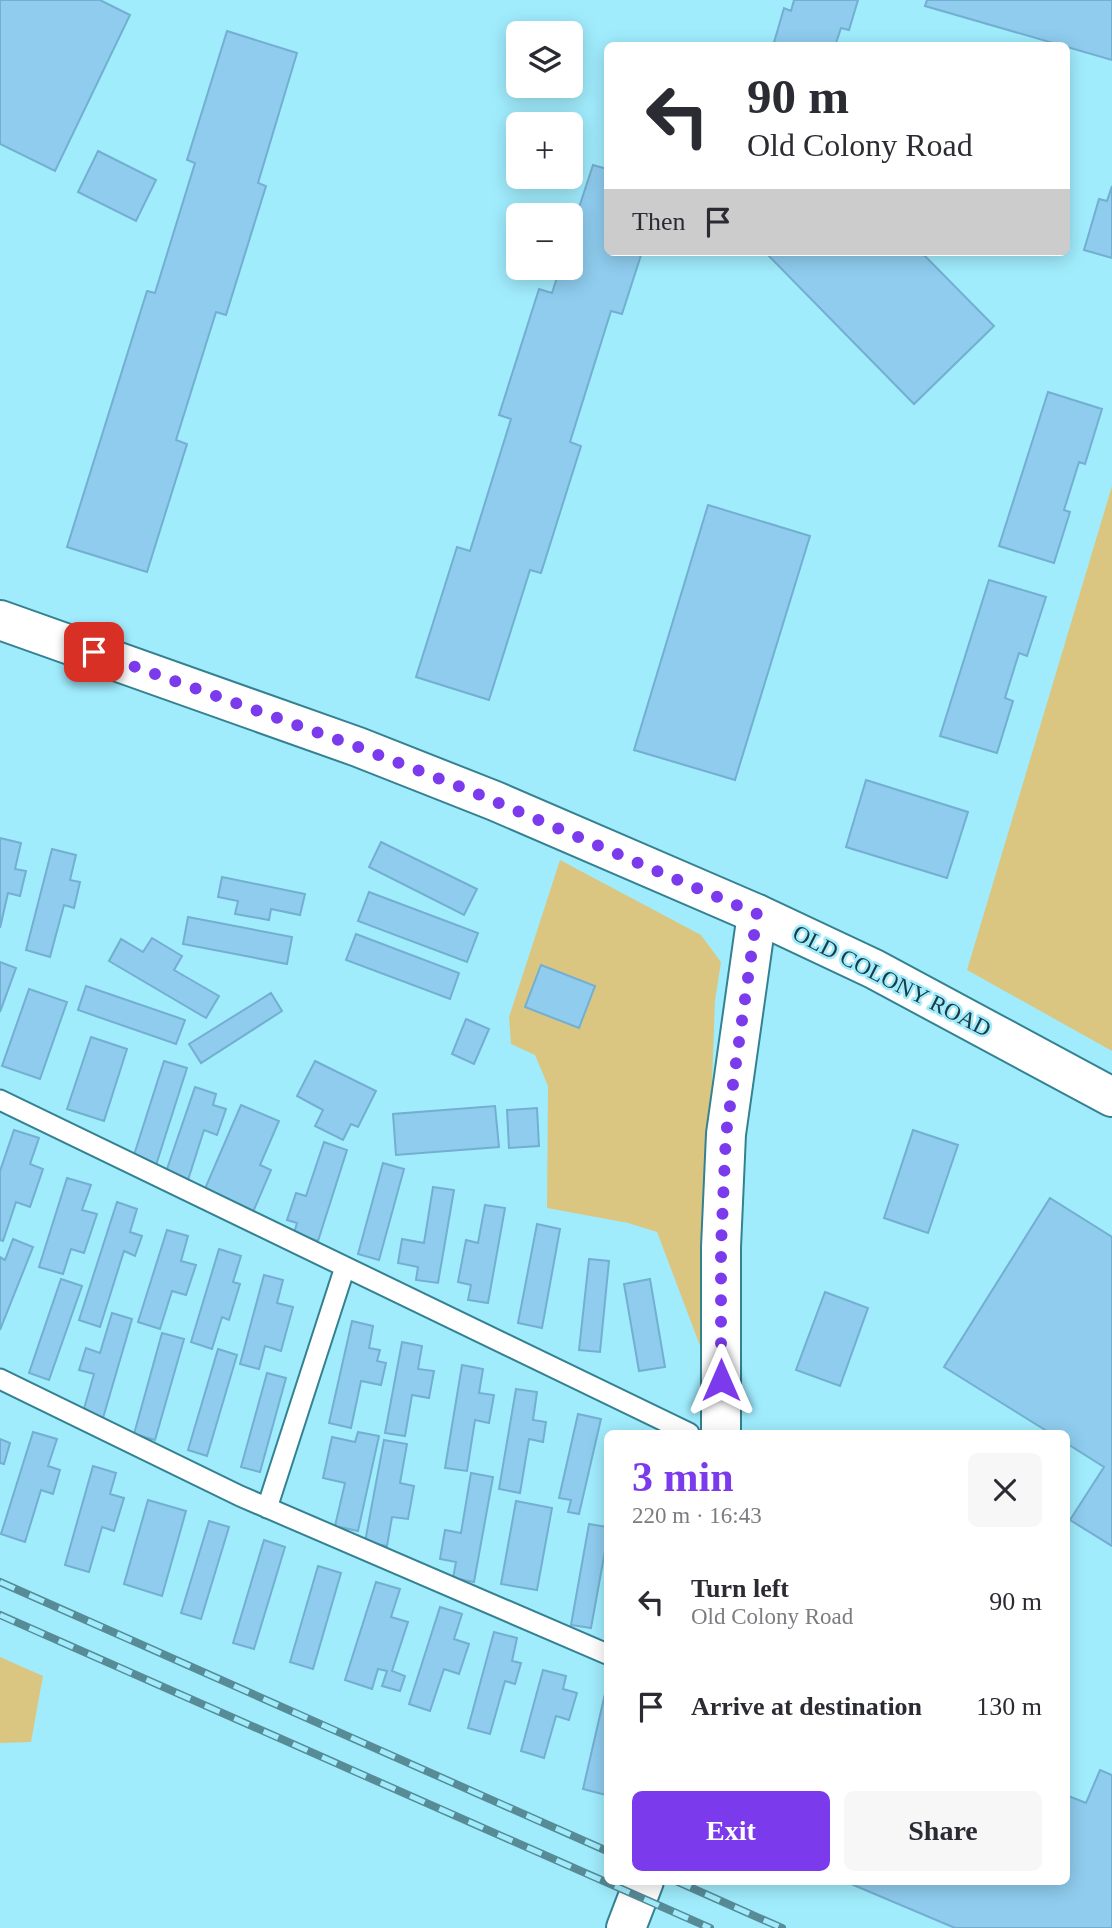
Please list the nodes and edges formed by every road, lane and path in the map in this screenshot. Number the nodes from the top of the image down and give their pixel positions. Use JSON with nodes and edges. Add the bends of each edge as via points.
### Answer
{"nodes":[{"id":1,"x":0,"y":620,"type":"edge"},
{"id":2,"x":757,"y":914,"type":"junction"},
{"id":3,"x":1112,"y":1097,"type":"edge"},
{"id":4,"x":0,"y":1100,"type":"edge"},
{"id":5,"x":345,"y":1267,"type":"junction"},
{"id":6,"x":0,"y":1379,"type":"edge"},
{"id":7,"x":683,"y":1430,"type":"edge"},
{"id":8,"x":721,"y":1430,"type":"edge"},
{"id":9,"x":267,"y":1508,"type":"junction"},
{"id":10,"x":604,"y":1653,"type":"edge"},
{"id":11,"x":643,"y":1885,"type":"edge"},
{"id":12,"x":626,"y":1928,"type":"edge"}],
"edges":[{"from":1,"to":2,"type":"main road","name":"OLD COLONY ROAD","via":[[368,751]]},
{"from":2,"to":3,"type":"main road","name":"OLD COLONY ROAD","via":[[874,969]]},
{"from":2,"to":8,"type":"main road","via":[[726,1134]]},
{"from":4,"to":5,"type":"lane"},
{"from":5,"to":7,"type":"lane"},
{"from":5,"to":9,"type":"lane"},
{"from":6,"to":9,"type":"lane"},
{"from":9,"to":10,"type":"lane"},
{"from":11,"to":12,"type":"main road"}]}
